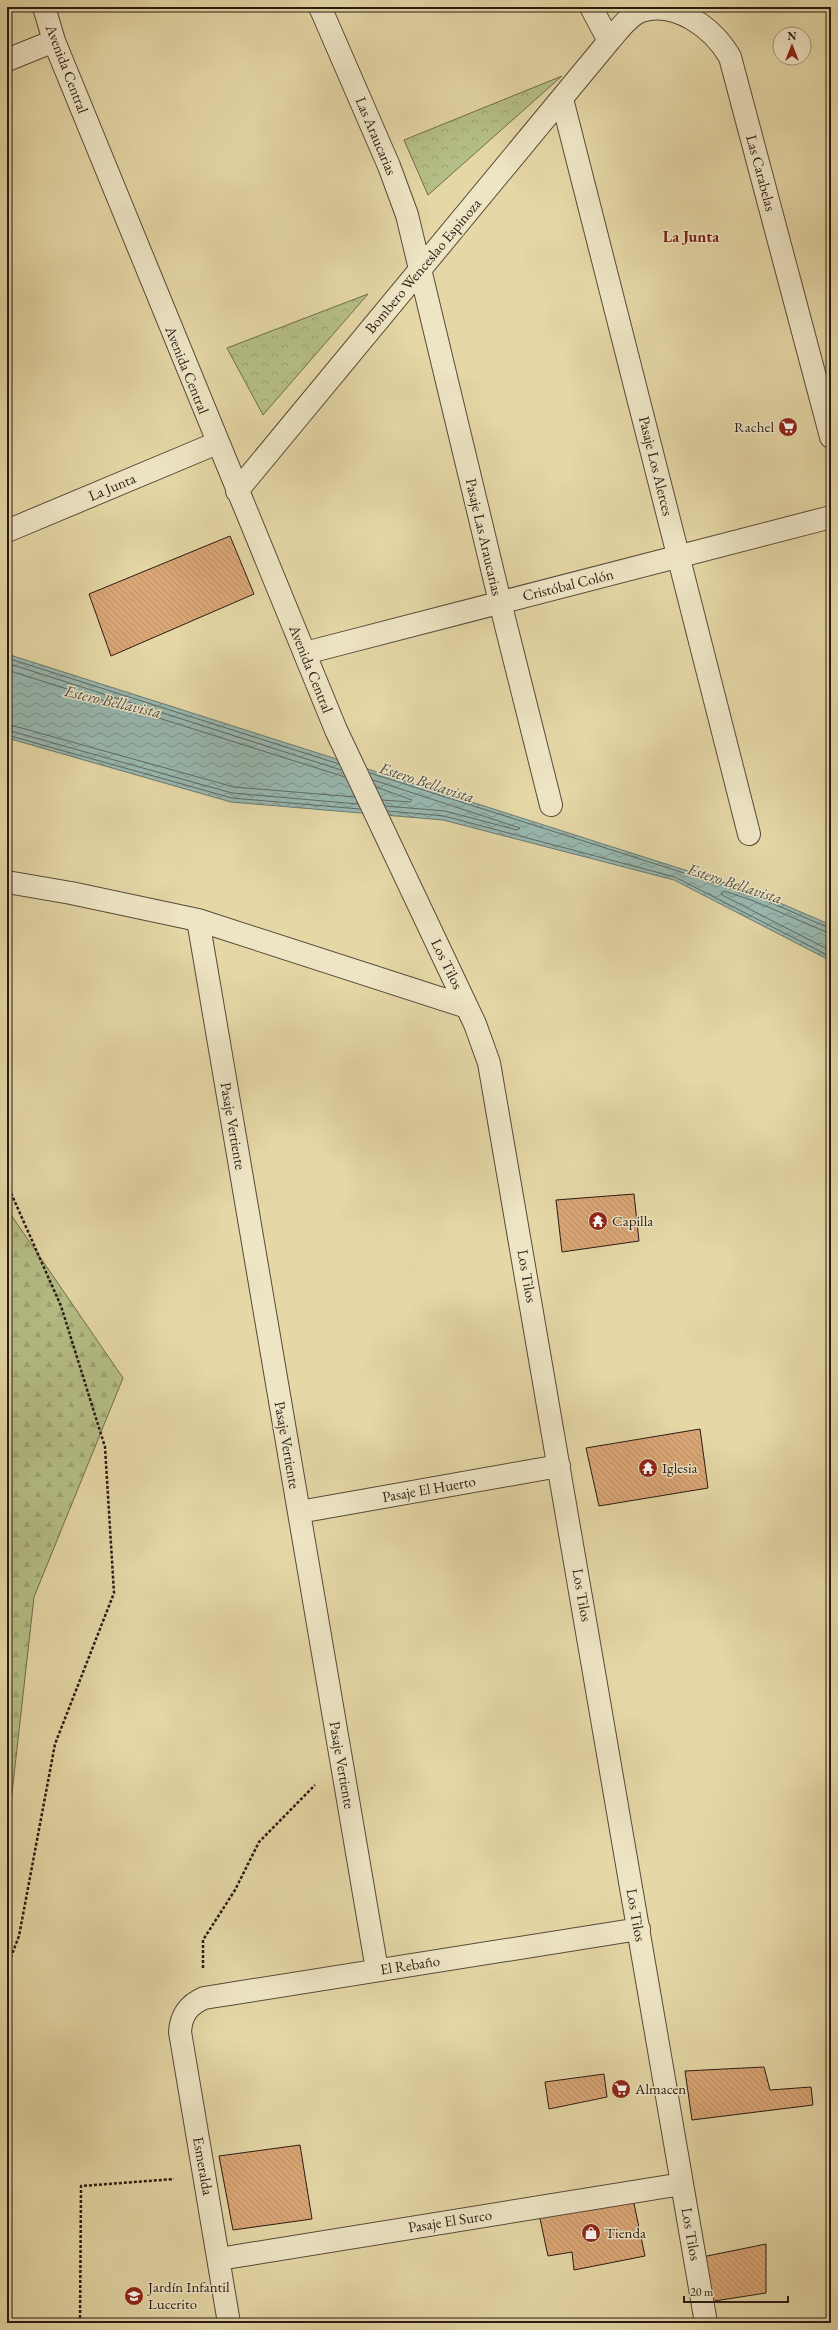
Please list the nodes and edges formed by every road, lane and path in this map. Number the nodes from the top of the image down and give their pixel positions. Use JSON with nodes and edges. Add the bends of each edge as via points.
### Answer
{"nodes":[{"id":1,"x":44,"y":7,"type":"edge"},
{"id":2,"x":320,"y":7,"type":"edge"},
{"id":3,"x":591,"y":7,"type":"edge"},
{"id":4,"x":54,"y":41,"type":"junction"},
{"id":5,"x":609,"y":41,"type":"junction"},
{"id":6,"x":7,"y":60,"type":"edge"},
{"id":7,"x":562,"y":99,"type":"junction"},
{"id":8,"x":420,"y":268,"type":"junction"},
{"id":9,"x":831,"y":436,"type":"edge"},
{"id":10,"x":217,"y":443,"type":"junction"},
{"id":11,"x":237,"y":491,"type":"junction"},
{"id":12,"x":831,"y":517,"type":"edge"},
{"id":13,"x":7,"y":531,"type":"edge"},
{"id":14,"x":679,"y":556,"type":"junction"},
{"id":15,"x":500,"y":602,"type":"junction"},
{"id":16,"x":305,"y":653,"type":"junction"},
{"id":17,"x":550,"y":805,"type":"dead end"},
{"id":18,"x":749,"y":834,"type":"dead end"},
{"id":19,"x":7,"y":882,"type":"edge"},
{"id":20,"x":407,"y":883,"type":"joint"},
{"id":21,"x":198,"y":920,"type":"junction"},
{"id":22,"x":468,"y":1007,"type":"junction"},
{"id":23,"x":7,"y":1184,"type":"edge"},
{"id":24,"x":559,"y":1466,"type":"junction"},
{"id":25,"x":298,"y":1512,"type":"junction"},
{"id":26,"x":340,"y":1759,"type":"junction"},
{"id":27,"x":639,"y":1929,"type":"junction"},
{"id":28,"x":7,"y":1967,"type":"edge"},
{"id":29,"x":377,"y":1970,"type":"junction"},
{"id":30,"x":204,"y":1998,"type":"junction"},
{"id":31,"x":186,"y":2010,"type":"joint"},
{"id":32,"x":205,"y":2177,"type":"junction"},
{"id":33,"x":682,"y":2184,"type":"junction"},
{"id":34,"x":219,"y":2259,"type":"junction"},
{"id":35,"x":80,"y":2323,"type":"edge"},
{"id":36,"x":229,"y":2323,"type":"edge"},
{"id":37,"x":706,"y":2323,"type":"edge"}],
"edges":[{"from":1,"to":4,"type":"street","name":"Avenida Central"},
{"from":2,"to":8,"type":"street","name":"Las Araucarias","via":[[389,166],[407,215]]},
{"from":3,"to":5,"type":"street"},
{"from":4,"to":6,"type":"street"},
{"from":4,"to":10,"type":"street","name":"Avenida Central"},
{"from":5,"to":7,"type":"street","name":"Bombero Wenceslao Espinoza"},
{"from":5,"to":9,"type":"street","name":"Las Carabelas","via":[[640,11],[669,8],[682,11],[708,30],[730,57]]},
{"from":7,"to":8,"type":"street","name":"Bombero Wenceslao Espinoza"},
{"from":7,"to":14,"type":"street","name":"Pasaje Los Alerces"},
{"from":8,"to":11,"type":"street","name":"Bombero Wenceslao Espinoza"},
{"from":8,"to":15,"type":"street","name":"Pasaje Las Araucarias"},
{"from":10,"to":11,"type":"street","name":"Avenida Central"},
{"from":10,"to":13,"type":"street","name":"La Junta"},
{"from":11,"to":16,"type":"street","name":"Avenida Central"},
{"from":12,"to":14,"type":"street","name":"Cristóbal Colón"},
{"from":14,"to":15,"type":"street","name":"Cristóbal Colón"},
{"from":14,"to":18,"type":"street","name":"Pasaje Los Alerces"},
{"from":15,"to":16,"type":"street","name":"Cristóbal Colón"},
{"from":15,"to":17,"type":"street","name":"Pasaje Las Araucarias"},
{"from":16,"to":20,"type":"street","name":"Avenida Central","via":[[336,730]]},
{"from":19,"to":21,"type":"street"},
{"from":20,"to":22,"type":"street","name":"Los Tilos"},
{"from":21,"to":22,"type":"street"},
{"from":21,"to":25,"type":"street","name":"Pasaje Vertiente"},
{"from":22,"to":24,"type":"street","name":"Los Tilos","via":[[483,1042],[494,1085]]},
{"from":23,"to":28,"type":"path","via":[[61,1306],[105,1447],[114,1593],[55,1744],[19,1936]]},
{"from":24,"to":25,"type":"street","name":"Pasaje El Huerto"},
{"from":24,"to":27,"type":"street","name":"Los Tilos"},
{"from":25,"to":26,"type":"street","name":"Pasaje Vertiente"},
{"from":26,"to":29,"type":"street","name":"Pasaje Vertiente"},
{"from":26,"to":30,"type":"path","via":[[259,1842],[235,1890],[203,1940]]},
{"from":27,"to":29,"type":"street","name":"El Rebaño"},
{"from":27,"to":33,"type":"street","name":"Los Tilos"},
{"from":29,"to":30,"type":"street","name":"El Rebaño"},
{"from":30,"to":31,"type":"street","name":"El Rebaño","via":[[194,2002]]},
{"from":31,"to":32,"type":"street","name":"Esmeralda","via":[[180,2032]]},
{"from":32,"to":34,"type":"street","name":"Esmeralda"},
{"from":32,"to":35,"type":"path","via":[[81,2186]]},
{"from":33,"to":34,"type":"street","name":"Pasaje El Surco"},
{"from":33,"to":37,"type":"street","name":"Los Tilos"},
{"from":34,"to":36,"type":"street","name":"Esmeralda"}]}
